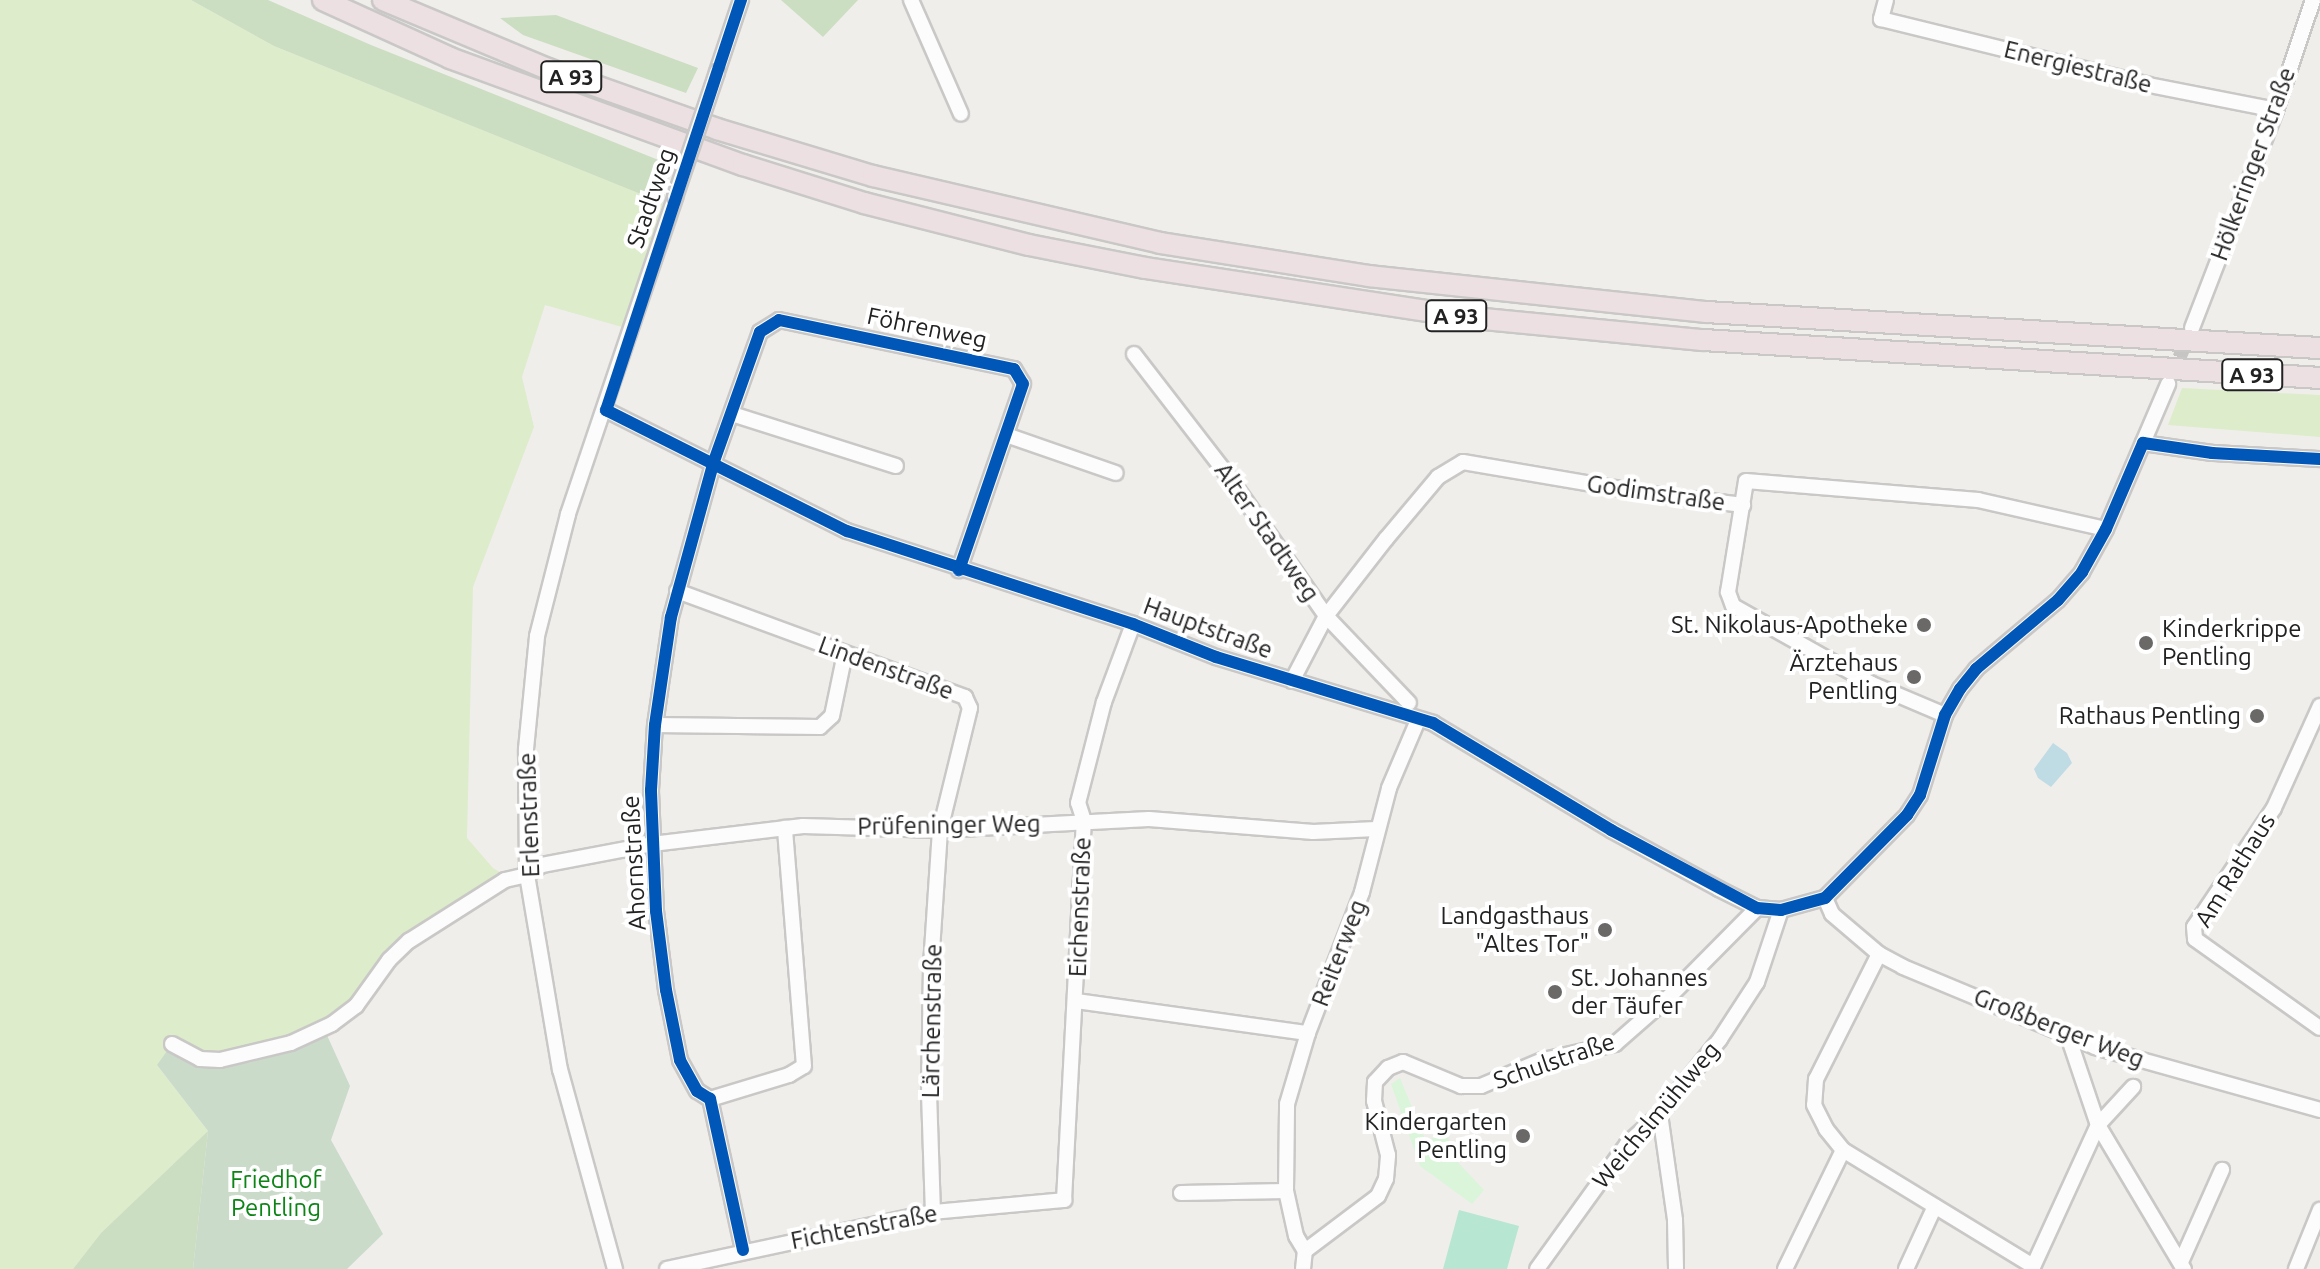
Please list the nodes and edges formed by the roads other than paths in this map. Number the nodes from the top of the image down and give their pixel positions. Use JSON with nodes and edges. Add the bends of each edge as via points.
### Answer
{"nodes":[{"id":1,"x":323,"y":0,"type":"edge"},
{"id":2,"x":383,"y":0,"type":"edge"},
{"id":3,"x":396,"y":0,"type":"edge"},
{"id":4,"x":741,"y":0,"type":"edge"},
{"id":5,"x":911,"y":0,"type":"edge"},
{"id":6,"x":1886,"y":0,"type":"edge"},
{"id":7,"x":2313,"y":0,"type":"edge"},
{"id":8,"x":426,"y":20,"type":"junction"},
{"id":9,"x":2276,"y":110,"type":"junction"},
{"id":10,"x":961,"y":114,"type":"dead end"},
{"id":11,"x":2192,"y":328,"type":"tunnel mouth"},
{"id":12,"x":2320,"y":348,"type":"edge"},
{"id":13,"x":1134,"y":354,"type":"dead end"},
{"id":14,"x":2320,"y":378,"type":"edge"},
{"id":15,"x":2168,"y":384,"type":"tunnel mouth"},
{"id":16,"x":606,"y":410,"type":"junction"},
{"id":17,"x":732,"y":414,"type":"junction"},
{"id":18,"x":1006,"y":435,"type":"junction"},
{"id":19,"x":2143,"y":443,"type":"junction"},
{"id":20,"x":2320,"y":459,"type":"edge"},
{"id":21,"x":713,"y":464,"type":"junction"},
{"id":22,"x":896,"y":466,"type":"dead end"},
{"id":23,"x":1116,"y":473,"type":"dead end"},
{"id":24,"x":1743,"y":505,"type":"junction"},
{"id":25,"x":2106,"y":529,"type":"junction"},
{"id":26,"x":959,"y":570,"type":"junction"},
{"id":27,"x":677,"y":591,"type":"junction"},
{"id":28,"x":1326,"y":616,"type":"junction"},
{"id":29,"x":1133,"y":624,"type":"junction"},
{"id":30,"x":845,"y":653,"type":"junction"},
{"id":31,"x":1292,"y":681,"type":"junction"},
{"id":32,"x":1409,"y":703,"type":"dead end"},
{"id":33,"x":2320,"y":706,"type":"edge"},
{"id":34,"x":1945,"y":715,"type":"junction"},
{"id":35,"x":1418,"y":720,"type":"junction"},
{"id":36,"x":655,"y":725,"type":"junction"},
{"id":37,"x":1084,"y":821,"type":"junction"},
{"id":38,"x":785,"y":828,"type":"junction"},
{"id":39,"x":1376,"y":829,"type":"junction"},
{"id":40,"x":940,"y":830,"type":"junction"},
{"id":41,"x":652,"y":844,"type":"junction"},
{"id":42,"x":527,"y":875,"type":"junction"},
{"id":43,"x":1825,"y":898,"type":"junction"},
{"id":44,"x":1757,"y":908,"type":"junction"},
{"id":45,"x":1781,"y":910,"type":"junction"},
{"id":46,"x":1879,"y":954,"type":"junction"},
{"id":47,"x":1076,"y":1001,"type":"junction"},
{"id":48,"x":2320,"y":1028,"type":"edge"},
{"id":49,"x":1308,"y":1033,"type":"junction"},
{"id":50,"x":2068,"y":1036,"type":"junction"},
{"id":51,"x":172,"y":1044,"type":"dead end"},
{"id":52,"x":2133,"y":1087,"type":"dead end"},
{"id":53,"x":710,"y":1099,"type":"junction"},
{"id":54,"x":2320,"y":1110,"type":"edge"},
{"id":55,"x":1660,"y":1114,"type":"junction"},
{"id":56,"x":2098,"y":1125,"type":"junction"},
{"id":57,"x":1843,"y":1150,"type":"junction"},
{"id":58,"x":2222,"y":1170,"type":"dead end"},
{"id":59,"x":1286,"y":1191,"type":"junction"},
{"id":60,"x":1181,"y":1193,"type":"dead end"},
{"id":61,"x":1064,"y":1200,"type":"joint"},
{"id":62,"x":1935,"y":1206,"type":"junction"},
{"id":63,"x":2320,"y":1210,"type":"edge"},
{"id":64,"x":933,"y":1212,"type":"junction"},
{"id":65,"x":743,"y":1250,"type":"junction"},
{"id":66,"x":1305,"y":1251,"type":"junction"},
{"id":67,"x":2183,"y":1265,"type":"edge"},
{"id":68,"x":2032,"y":1267,"type":"edge"},
{"id":69,"x":615,"y":1269,"type":"edge"},
{"id":70,"x":667,"y":1269,"type":"edge"},
{"id":71,"x":1303,"y":1269,"type":"edge"},
{"id":72,"x":1537,"y":1269,"type":"edge"},
{"id":73,"x":1676,"y":1269,"type":"edge"},
{"id":74,"x":1785,"y":1269,"type":"edge"},
{"id":75,"x":1906,"y":1269,"type":"edge"},
{"id":76,"x":2296,"y":1269,"type":"edge"}],
"edges":[{"from":1,"to":14,"type":"highway","number":"A 93","via":[[450,58],[743,165],[864,203],[1145,268],[1473,318],[1703,340]]},
{"from":2,"to":8,"type":"highway","number":"A 93"},
{"from":3,"to":8,"type":"highway"},
{"from":4,"to":16,"type":"street","name":"Stadtweg","bridge":true},
{"from":5,"to":10,"type":"street"},
{"from":6,"to":9,"type":"street","name":"Energiestraße","via":[[1881,19],[2149,85]]},
{"from":7,"to":9,"type":"street","name":"Hölkeringer Straße"},
{"from":8,"to":12,"type":"highway","number":"A 93","via":[[717,129],[859,172],[1173,245],[1399,280],[1690,310]]},
{"from":9,"to":11,"type":"street","name":"Hölkeringer Straße"},
{"from":13,"to":28,"type":"street","name":"Alter Stadtweg"},
{"from":15,"to":19,"type":"street"},
{"from":16,"to":21,"type":"street","name":"Hauptstraße"},
{"from":16,"to":42,"type":"street","name":"Erlenstraße","via":[[568,514],[537,636],[526,749]]},
{"from":17,"to":18,"type":"street","name":"Föhrenweg","via":[[760,332],[779,320],[1014,369],[1023,384]]},
{"from":17,"to":21,"type":"street","name":"Föhrenweg"},
{"from":17,"to":22,"type":"street"},
{"from":18,"to":23,"type":"street"},
{"from":18,"to":26,"type":"street","name":"Föhrenweg"},
{"from":19,"to":20,"type":"street"},
{"from":19,"to":25,"type":"street"},
{"from":21,"to":26,"type":"street","name":"Hauptstraße","via":[[841,528]]},
{"from":21,"to":27,"type":"street","name":"Ahornstraße"},
{"from":24,"to":25,"type":"street","name":"Godimstraße","via":[[1746,481],[1978,500]]},
{"from":24,"to":28,"type":"street","name":"Godimstraße","via":[[1463,462],[1438,477]]},
{"from":24,"to":34,"type":"street","via":[[1728,592],[1733,606],[1872,684]]},
{"from":25,"to":34,"type":"street","via":[[2082,572],[2058,600],[1976,669]]},
{"from":26,"to":29,"type":"street","name":"Hauptstraße"},
{"from":27,"to":30,"type":"street","name":"Lindenstraße"},
{"from":27,"to":36,"type":"street","name":"Ahornstraße"},
{"from":28,"to":31,"type":"street","name":"Godimstraße"},
{"from":28,"to":32,"type":"street","name":"Alter Stadtweg"},
{"from":29,"to":31,"type":"street","name":"Hauptstraße"},
{"from":29,"to":37,"type":"street","name":"Eichenstraße","via":[[1085,774],[1078,803]]},
{"from":30,"to":36,"type":"street","via":[[832,716],[820,727]]},
{"from":30,"to":40,"type":"street","name":"Lindenstraße","via":[[965,697],[970,708]]},
{"from":31,"to":35,"type":"street","name":"Hauptstraße"},
{"from":33,"to":48,"type":"street","name":"Am Rathaus","via":[[2274,808],[2194,927],[2195,939]]},
{"from":34,"to":43,"type":"street","via":[[1920,795],[1907,815]]},
{"from":35,"to":39,"type":"street","name":"Reiterweg"},
{"from":35,"to":44,"type":"street","name":"Hauptstraße","via":[[1458,736],[1611,830]]},
{"from":36,"to":41,"type":"street","name":"Ahornstraße"},
{"from":37,"to":39,"type":"street","name":"Prüfeninger Weg","via":[[1149,819],[1313,832]]},
{"from":37,"to":40,"type":"street","name":"Prüfeninger Weg"},
{"from":37,"to":47,"type":"street","name":"Eichenstraße"},
{"from":38,"to":40,"type":"street","name":"Prüfeninger Weg"},
{"from":38,"to":41,"type":"street","name":"Prüfeninger Weg"},
{"from":38,"to":53,"type":"street","via":[[804,1066]]},
{"from":39,"to":49,"type":"street","name":"Reiterweg","via":[[1362,892]]},
{"from":40,"to":64,"type":"street","name":"Lärchenstraße","via":[[930,1030]]},
{"from":41,"to":42,"type":"street","name":"Prüfeninger Weg","via":[[542,865]]},
{"from":41,"to":53,"type":"street","name":"Ahornstraße","via":[[666,990],[680,1060],[697,1091]]},
{"from":42,"to":51,"type":"street","name":"Prüfeninger Weg","via":[[505,880],[409,941],[356,1006],[332,1024],[277,1048],[220,1060],[200,1059]]},
{"from":42,"to":69,"type":"street","name":"Erlenstraße","via":[[560,1070]]},
{"from":43,"to":45,"type":"street"},
{"from":43,"to":46,"type":"street","name":"Großberger Weg","via":[[1832,914]]},
{"from":44,"to":45,"type":"street","name":"Hauptstraße"},
{"from":44,"to":66,"type":"street","name":"Schulstraße","via":[[1615,1044],[1543,1060],[1481,1086],[1461,1086],[1403,1062],[1388,1068],[1375,1082],[1374,1101],[1388,1155],[1386,1179],[1378,1196]]},
{"from":45,"to":55,"type":"street","name":"Weichslmühlweg","via":[[1757,982]]},
{"from":46,"to":50,"type":"street","name":"Großberger Weg"},
{"from":46,"to":57,"type":"street","via":[[1816,1079],[1814,1105]]},
{"from":47,"to":49,"type":"street"},
{"from":47,"to":61,"type":"street","name":"Eichenstraße"},
{"from":49,"to":59,"type":"street","name":"Reiterweg","via":[[1287,1104]]},
{"from":50,"to":54,"type":"street","name":"Großberger Weg","via":[[2135,1060]]},
{"from":50,"to":56,"type":"street"},
{"from":52,"to":56,"type":"street"},
{"from":53,"to":65,"type":"street","name":"Ahornstraße"},
{"from":55,"to":72,"type":"street","name":"Weichslmühlweg","via":[[1627,1144]]},
{"from":55,"to":73,"type":"street","via":[[1675,1220]]},
{"from":56,"to":67,"type":"street"},
{"from":56,"to":68,"type":"street"},
{"from":57,"to":62,"type":"street"},
{"from":57,"to":74,"type":"street"},
{"from":58,"to":67,"type":"street"},
{"from":59,"to":60,"type":"street"},
{"from":59,"to":66,"type":"street","name":"Reiterweg","via":[[1296,1236]]},
{"from":61,"to":64,"type":"street","name":"Fichtenstraße"},
{"from":62,"to":68,"type":"street"},
{"from":62,"to":75,"type":"street"},
{"from":63,"to":76,"type":"street"},
{"from":64,"to":65,"type":"street","name":"Fichtenstraße"},
{"from":65,"to":70,"type":"street","name":"Fichtenstraße"},
{"from":66,"to":71,"type":"street","name":"Reiterweg"}]}
